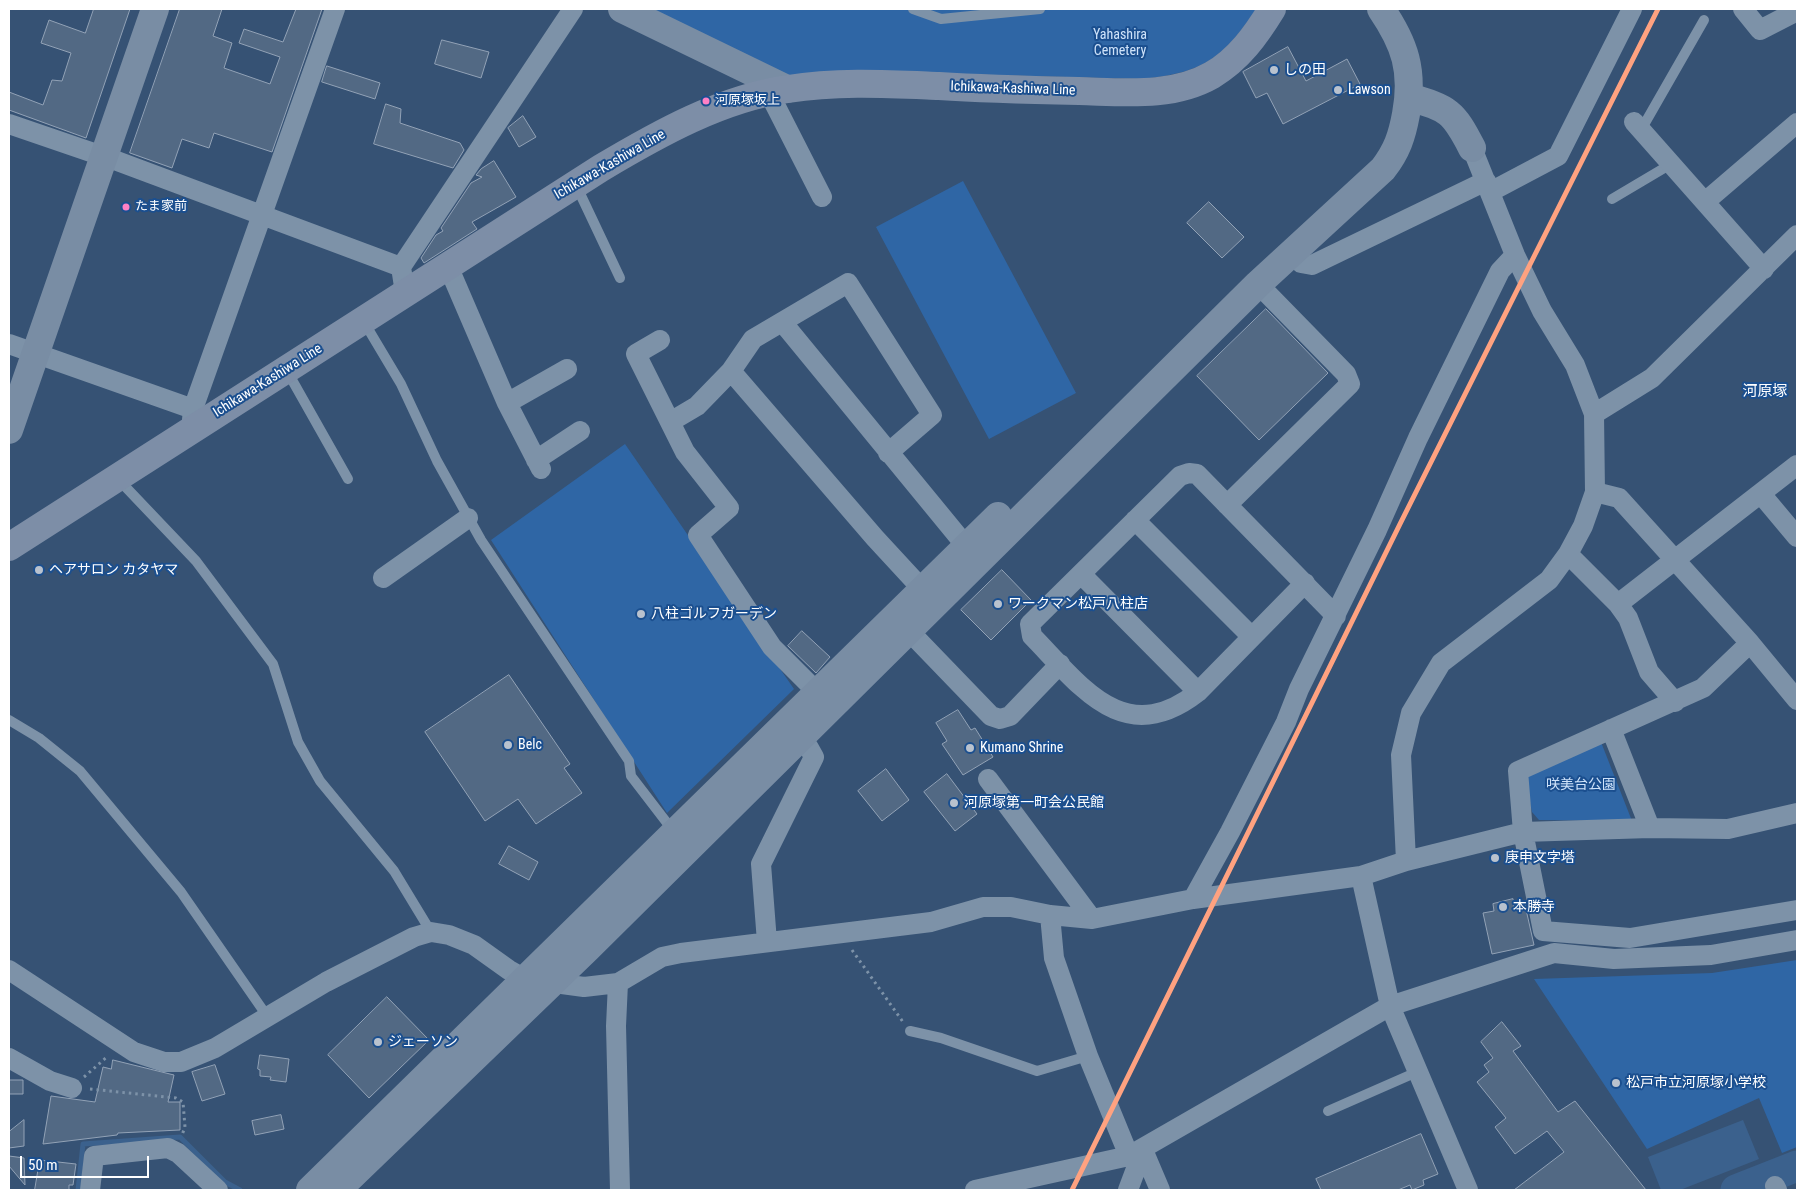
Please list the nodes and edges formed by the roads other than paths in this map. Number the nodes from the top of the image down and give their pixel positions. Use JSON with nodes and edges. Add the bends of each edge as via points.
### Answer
{"nodes":[{"id":1,"x":155,"y":9,"type":"edge"},
{"id":2,"x":336,"y":9,"type":"edge"},
{"id":3,"x":573,"y":9,"type":"edge"},
{"id":4,"x":622,"y":9,"type":"edge"},
{"id":5,"x":913,"y":9,"type":"edge"},
{"id":6,"x":1040,"y":9,"type":"edge"},
{"id":7,"x":1272,"y":9,"type":"edge"},
{"id":8,"x":1380,"y":9,"type":"edge"},
{"id":9,"x":1632,"y":9,"type":"edge"},
{"id":10,"x":1742,"y":9,"type":"edge"},
{"id":11,"x":1797,"y":11,"type":"edge"},
{"id":12,"x":1704,"y":20,"type":"dead end"},
{"id":13,"x":778,"y":91,"type":"junction"},
{"id":14,"x":1409,"y":97,"type":"junction"},
{"id":15,"x":1797,"y":123,"type":"edge"},
{"id":16,"x":9,"y":124,"type":"edge"},
{"id":17,"x":1637,"y":126,"type":"joint"},
{"id":18,"x":1472,"y":148,"type":"joint"},
{"id":19,"x":104,"y":157,"type":"junction"},
{"id":20,"x":1672,"y":164,"type":"junction"},
{"id":21,"x":576,"y":184,"type":"junction"},
{"id":22,"x":1488,"y":187,"type":"junction"},
{"id":23,"x":822,"y":197,"type":"dead end"},
{"id":24,"x":1612,"y":199,"type":"dead end"},
{"id":25,"x":1706,"y":201,"type":"junction"},
{"id":26,"x":261,"y":214,"type":"junction"},
{"id":27,"x":1797,"y":235,"type":"edge"},
{"id":28,"x":1292,"y":253,"type":"junction"},
{"id":29,"x":1515,"y":254,"type":"junction"},
{"id":30,"x":448,"y":266,"type":"junction"},
{"id":31,"x":402,"y":267,"type":"junction"},
{"id":32,"x":1764,"y":269,"type":"junction"},
{"id":33,"x":620,"y":278,"type":"dead end"},
{"id":34,"x":1258,"y":284,"type":"junction"},
{"id":35,"x":405,"y":293,"type":"junction"},
{"id":36,"x":363,"y":321,"type":"junction"},
{"id":37,"x":783,"y":322,"type":"junction"},
{"id":38,"x":660,"y":340,"type":"dead end"},
{"id":39,"x":9,"y":344,"type":"edge"},
{"id":40,"x":36,"y":353,"type":"junction"},
{"id":41,"x":567,"y":369,"type":"dead end"},
{"id":42,"x":286,"y":370,"type":"junction"},
{"id":43,"x":730,"y":371,"type":"junction"},
{"id":44,"x":507,"y":403,"type":"junction"},
{"id":45,"x":1594,"y":414,"type":"junction"},
{"id":46,"x":192,"y":420,"type":"junction"},
{"id":47,"x":670,"y":422,"type":"junction"},
{"id":48,"x":9,"y":430,"type":"edge"},
{"id":49,"x":580,"y":431,"type":"dead end"},
{"id":50,"x":888,"y":453,"type":"junction"},
{"id":51,"x":1797,"y":465,"type":"edge"},
{"id":52,"x":118,"y":479,"type":"junction"},
{"id":53,"x":348,"y":479,"type":"dead end"},
{"id":54,"x":1595,"y":492,"type":"junction"},
{"id":55,"x":1761,"y":494,"type":"junction"},
{"id":56,"x":1228,"y":505,"type":"junction"},
{"id":57,"x":468,"y":518,"type":"junction"},
{"id":58,"x":1135,"y":520,"type":"junction"},
{"id":59,"x":1797,"y":536,"type":"edge"},
{"id":60,"x":966,"y":546,"type":"junction"},
{"id":61,"x":9,"y":547,"type":"edge"},
{"id":62,"x":1568,"y":554,"type":"junction"},
{"id":63,"x":1675,"y":561,"type":"junction"},
{"id":64,"x":1081,"y":574,"type":"junction"},
{"id":65,"x":383,"y":578,"type":"dead end"},
{"id":66,"x":1305,"y":583,"type":"junction"},
{"id":67,"x":923,"y":590,"type":"junction"},
{"id":68,"x":1618,"y":604,"type":"junction"},
{"id":69,"x":1336,"y":616,"type":"junction"},
{"id":70,"x":909,"y":631,"type":"junction"},
{"id":71,"x":1252,"y":637,"type":"junction"},
{"id":72,"x":1750,"y":643,"type":"junction"},
{"id":73,"x":1060,"y":664,"type":"junction"},
{"id":74,"x":1198,"y":692,"type":"junction"},
{"id":75,"x":818,"y":693,"type":"junction"},
{"id":76,"x":1797,"y":700,"type":"edge"},
{"id":77,"x":1675,"y":702,"type":"junction"},
{"id":78,"x":9,"y":720,"type":"edge"},
{"id":79,"x":1611,"y":729,"type":"junction"},
{"id":80,"x":799,"y":739,"type":"junction"},
{"id":81,"x":988,"y":779,"type":"dead end"},
{"id":82,"x":1797,"y":813,"type":"edge"},
{"id":83,"x":1650,"y":828,"type":"junction"},
{"id":84,"x":674,"y":832,"type":"junction"},
{"id":85,"x":1523,"y":832,"type":"junction"},
{"id":86,"x":1406,"y":861,"type":"junction"},
{"id":87,"x":1361,"y":876,"type":"junction"},
{"id":88,"x":1193,"y":899,"type":"junction"},
{"id":89,"x":1797,"y":910,"type":"edge"},
{"id":90,"x":1050,"y":915,"type":"junction"},
{"id":91,"x":1092,"y":919,"type":"junction"},
{"id":92,"x":431,"y":932,"type":"junction"},
{"id":93,"x":1797,"y":940,"type":"edge"},
{"id":94,"x":767,"y":942,"type":"junction"},
{"id":95,"x":9,"y":970,"type":"edge"},
{"id":96,"x":538,"y":981,"type":"junction"},
{"id":97,"x":618,"y":983,"type":"junction"},
{"id":98,"x":1390,"y":1006,"type":"junction"},
{"id":99,"x":267,"y":1016,"type":"junction"},
{"id":100,"x":910,"y":1031,"type":"road end"},
{"id":101,"x":1088,"y":1056,"type":"junction"},
{"id":102,"x":9,"y":1058,"type":"edge"},
{"id":103,"x":1418,"y":1072,"type":"junction"},
{"id":104,"x":72,"y":1088,"type":"road end"},
{"id":105,"x":1328,"y":1111,"type":"dead end"},
{"id":106,"x":1136,"y":1153,"type":"junction"},
{"id":107,"x":338,"y":1181,"type":"edge"},
{"id":108,"x":1030,"y":1184,"type":"edge"},
{"id":109,"x":90,"y":1190,"type":"edge"},
{"id":110,"x":218,"y":1190,"type":"edge"},
{"id":111,"x":310,"y":1190,"type":"edge"},
{"id":112,"x":620,"y":1190,"type":"edge"},
{"id":113,"x":975,"y":1190,"type":"edge"},
{"id":114,"x":1128,"y":1190,"type":"edge"},
{"id":115,"x":1160,"y":1190,"type":"edge"},
{"id":116,"x":1468,"y":1190,"type":"edge"}],
"edges":[{"from":1,"to":19,"type":"street"},
{"from":2,"to":26,"type":"street"},
{"from":3,"to":31,"type":"street"},
{"from":4,"to":13,"type":"street"},
{"from":5,"to":6,"type":"lane","via":[[941,19]]},
{"from":7,"to":13,"type":"main road","name":"Ichikawa-Kashiwa Line","via":[[1238,57],[1211,76],[1173,90],[1023,90],[842,84]]},
{"from":8,"to":14,"type":"street","via":[[1396,32],[1406,58]]},
{"from":9,"to":22,"type":"street","via":[[1558,156]]},
{"from":10,"to":11,"type":"street","via":[[1760,30]]},
{"from":12,"to":17,"type":"lane"},
{"from":13,"to":21,"type":"main road","name":"Ichikawa-Kashiwa Line","via":[[723,107],[677,127],[639,145]]},
{"from":13,"to":23,"type":"street"},
{"from":14,"to":18,"type":"street","via":[[1446,110],[1457,120]]},
{"from":14,"to":28,"type":"street","via":[[1402,137],[1394,155]]},
{"from":14,"to":60,"type":"street","via":[[1384,147],[1370,164]]},
{"from":15,"to":25,"type":"street"},
{"from":16,"to":19,"type":"street"},
{"from":17,"to":20,"type":"street"},
{"from":18,"to":22,"type":"street"},
{"from":19,"to":26,"type":"street"},
{"from":19,"to":40,"type":"street"},
{"from":20,"to":24,"type":"lane"},
{"from":20,"to":25,"type":"street"},
{"from":21,"to":30,"type":"main road","name":"Ichikawa-Kashiwa Line"},
{"from":21,"to":33,"type":"lane"},
{"from":22,"to":28,"type":"street","via":[[1312,265],[1301,263]]},
{"from":22,"to":29,"type":"street"},
{"from":25,"to":32,"type":"street"},
{"from":26,"to":31,"type":"street"},
{"from":26,"to":46,"type":"street"},
{"from":27,"to":32,"type":"street"},
{"from":28,"to":34,"type":"street"},
{"from":29,"to":45,"type":"street","via":[[1542,310],[1575,365]]},
{"from":29,"to":69,"type":"street","via":[[1500,271]]},
{"from":30,"to":35,"type":"main road","name":"Ichikawa-Kashiwa Line"},
{"from":30,"to":44,"type":"street"},
{"from":31,"to":35,"type":"street"},
{"from":32,"to":45,"type":"street","via":[[1652,378]]},
{"from":34,"to":56,"type":"street","via":[[1346,374],[1350,384]]},
{"from":34,"to":70,"type":"street"},
{"from":35,"to":36,"type":"main road","name":"Ichikawa-Kashiwa Line"},
{"from":36,"to":42,"type":"main road","name":"Ichikawa-Kashiwa Line"},
{"from":36,"to":57,"type":"lane","via":[[401,384]]},
{"from":37,"to":43,"type":"street","via":[[752,339]]},
{"from":37,"to":50,"type":"street"},
{"from":37,"to":50,"type":"street","via":[[848,284],[932,415]]},
{"from":38,"to":47,"type":"street","via":[[636,354]]},
{"from":39,"to":40,"type":"street"},
{"from":40,"to":46,"type":"street"},
{"from":40,"to":48,"type":"street"},
{"from":41,"to":44,"type":"street"},
{"from":42,"to":46,"type":"main road","name":"Ichikawa-Kashiwa Line"},
{"from":42,"to":53,"type":"lane"},
{"from":43,"to":47,"type":"street","via":[[697,406]]},
{"from":43,"to":67,"type":"street"},
{"from":44,"to":49,"type":"street","via":[[539,464]]},
{"from":45,"to":54,"type":"street"},
{"from":46,"to":52,"type":"main road","name":"Ichikawa-Kashiwa Line"},
{"from":47,"to":75,"type":"street","via":[[686,452],[729,508],[698,535],[772,646]]},
{"from":50,"to":60,"type":"street"},
{"from":51,"to":55,"type":"street"},
{"from":52,"to":61,"type":"main road","name":"Ichikawa-Kashiwa Line"},
{"from":52,"to":92,"type":"lane","via":[[196,561],[273,664],[298,742],[320,781],[394,871]]},
{"from":54,"to":62,"type":"street","via":[[1583,526]]},
{"from":54,"to":63,"type":"street","via":[[1619,498]]},
{"from":55,"to":59,"type":"street"},
{"from":55,"to":63,"type":"street"},
{"from":56,"to":58,"type":"street","via":[[1197,474],[1189,473],[1180,476]]},
{"from":56,"to":66,"type":"street"},
{"from":57,"to":65,"type":"street"},
{"from":57,"to":84,"type":"lane","via":[[630,761],[631,776]]},
{"from":58,"to":64,"type":"street"},
{"from":58,"to":71,"type":"street"},
{"from":60,"to":67,"type":"street"},
{"from":62,"to":68,"type":"street"},
{"from":62,"to":86,"type":"street","via":[[1549,580],[1441,663],[1411,713],[1401,755]]},
{"from":63,"to":68,"type":"street"},
{"from":63,"to":72,"type":"street"},
{"from":64,"to":73,"type":"street","via":[[1030,624],[1032,636]]},
{"from":64,"to":74,"type":"street"},
{"from":66,"to":69,"type":"street"},
{"from":66,"to":71,"type":"street"},
{"from":67,"to":75,"type":"street"},
{"from":68,"to":77,"type":"street","via":[[1628,618],[1649,672]]},
{"from":69,"to":88,"type":"street","via":[[1286,722]]},
{"from":70,"to":73,"type":"street","via":[[991,716],[1000,719],[1010,716]]},
{"from":70,"to":80,"type":"street"},
{"from":71,"to":74,"type":"street"},
{"from":72,"to":76,"type":"street"},
{"from":72,"to":77,"type":"street","via":[[1703,688]]},
{"from":73,"to":74,"type":"street","via":[[1086,692],[1104,704],[1136,715],[1170,710]]},
{"from":75,"to":84,"type":"street"},
{"from":77,"to":79,"type":"street"},
{"from":78,"to":99,"type":"lane","via":[[39,738],[80,771],[181,892]]},
{"from":79,"to":83,"type":"street"},
{"from":79,"to":85,"type":"street","via":[[1518,771]]},
{"from":80,"to":94,"type":"street","via":[[814,757],[761,864]]},
{"from":80,"to":96,"type":"street"},
{"from":81,"to":91,"type":"street"},
{"from":82,"to":83,"type":"street","via":[[1728,830]]},
{"from":83,"to":85,"type":"street"},
{"from":84,"to":96,"type":"street"},
{"from":85,"to":86,"type":"street"},
{"from":85,"to":89,"type":"street","via":[[1543,930],[1630,938]]},
{"from":86,"to":87,"type":"street"},
{"from":87,"to":88,"type":"street"},
{"from":87,"to":98,"type":"street"},
{"from":88,"to":91,"type":"street"},
{"from":90,"to":91,"type":"street"},
{"from":90,"to":94,"type":"street","via":[[1011,907],[983,906],[931,922]]},
{"from":90,"to":101,"type":"street","via":[[1054,958]]},
{"from":92,"to":96,"type":"street","via":[[474,945],[509,970]]},
{"from":92,"to":99,"type":"street","via":[[414,937],[335,977]]},
{"from":93,"to":98,"type":"street","via":[[1711,955],[1614,959],[1554,953]]},
{"from":94,"to":97,"type":"street","via":[[662,957]]},
{"from":95,"to":99,"type":"street","via":[[121,1044],[147,1058],[164,1062],[181,1062],[216,1048]]},
{"from":96,"to":97,"type":"street","via":[[584,987]]},
{"from":96,"to":107,"type":"street"},
{"from":97,"to":112,"type":"street"},
{"from":98,"to":103,"type":"street"},
{"from":98,"to":106,"type":"street"},
{"from":100,"to":101,"type":"lane","via":[[941,1038],[1036,1071]]},
{"from":101,"to":106,"type":"street"},
{"from":102,"to":104,"type":"street","via":[[50,1081]]},
{"from":103,"to":105,"type":"lane"},
{"from":103,"to":116,"type":"street"},
{"from":106,"to":108,"type":"street"},
{"from":106,"to":114,"type":"street"},
{"from":106,"to":115,"type":"street"},
{"from":107,"to":111,"type":"street"},
{"from":108,"to":113,"type":"street"},
{"from":109,"to":110,"type":"street","via":[[94,1156],[168,1148],[178,1153]]}]}
